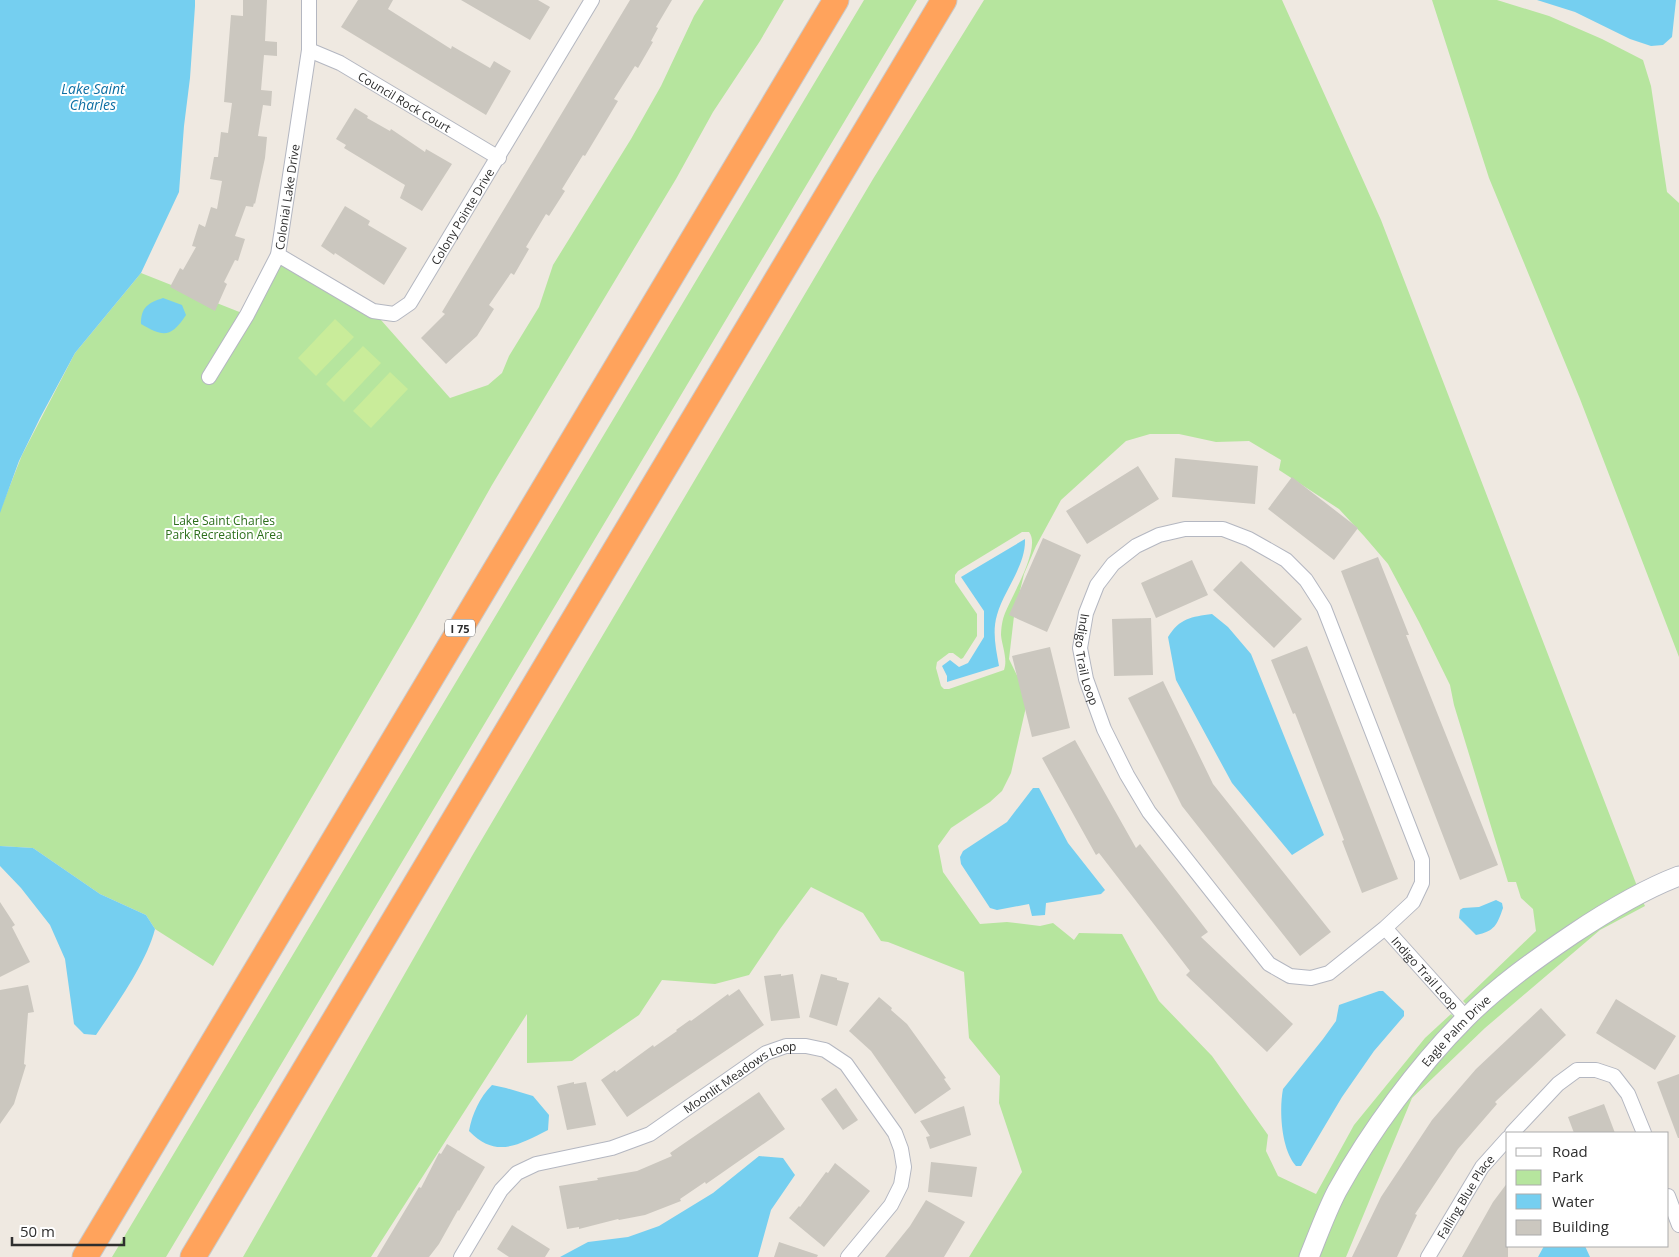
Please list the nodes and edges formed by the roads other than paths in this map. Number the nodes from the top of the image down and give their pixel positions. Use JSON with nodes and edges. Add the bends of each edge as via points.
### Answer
{"nodes":[{"id":1,"x":309,"y":0,"type":"edge"},
{"id":2,"x":592,"y":0,"type":"edge"},
{"id":3,"x":836,"y":0,"type":"edge"},
{"id":4,"x":944,"y":0,"type":"edge"},
{"id":5,"x":309,"y":50,"type":"junction"},
{"id":6,"x":499,"y":158,"type":"junction"},
{"id":7,"x":278,"y":255,"type":"junction"},
{"id":8,"x":209,"y":377,"type":"dead end"},
{"id":9,"x":1679,"y":876,"type":"edge"},
{"id":10,"x":1385,"y":928,"type":"junction"},
{"id":11,"x":1466,"y":1018,"type":"junction"},
{"id":12,"x":1513,"y":1132,"type":"edge"},
{"id":13,"x":1644,"y":1132,"type":"edge"},
{"id":14,"x":1506,"y":1140,"type":"edge"},
{"id":15,"x":1669,"y":1199,"type":"edge"},
{"id":16,"x":1679,"y":1225,"type":"edge"},
{"id":17,"x":84,"y":1257,"type":"edge"},
{"id":18,"x":193,"y":1257,"type":"edge"},
{"id":19,"x":461,"y":1257,"type":"edge"},
{"id":20,"x":848,"y":1257,"type":"edge"},
{"id":21,"x":1309,"y":1257,"type":"edge"},
{"id":22,"x":1428,"y":1257,"type":"edge"}],
"edges":[{"from":1,"to":5,"type":"street","name":"Colonial Lake Drive"},
{"from":2,"to":6,"type":"street","name":"Colony Pointe Drive"},
{"from":3,"to":17,"type":"highway","number":"I 75"},
{"from":4,"to":18,"type":"highway"},
{"from":5,"to":6,"type":"street","name":"Council Rock Court","via":[[340,63]]},
{"from":5,"to":7,"type":"street","name":"Colonial Lake Drive"},
{"from":6,"to":7,"type":"street","name":"Colony Pointe Drive","via":[[410,304],[394,314],[373,311]]},
{"from":7,"to":8,"type":"street","name":"Colonial Lake Drive","via":[[247,315]]},
{"from":9,"to":11,"type":"street","name":"Eagle Palm Drive","via":[[1658,884],[1594,920],[1530,963]]},
{"from":10,"to":10,"type":"street","name":"Indigo Trail Loop","via":[[1329,973],[1311,978],[1290,976],[1270,964],[1149,812],[1104,728],[1086,679],[1080,648],[1086,613],[1097,585],[1113,564],[1136,546],[1159,535],[1185,529],[1223,529],[1249,538],[1286,560],[1306,580],[1324,608],[1422,860],[1422,883],[1413,902]]},
{"from":10,"to":11,"type":"street","name":"Indigo Trail Loop"},
{"from":11,"to":21,"type":"street","name":"Eagle Palm Drive","via":[[1375,1130],[1337,1192]]},
{"from":12,"to":13,"type":"street","via":[[1558,1084],[1578,1070],[1596,1070],[1614,1076],[1628,1094]]},
{"from":14,"to":22,"type":"street","name":"Falling Blue Place","via":[[1482,1167]]},
{"from":15,"to":16,"type":"street"},
{"from":19,"to":20,"type":"street","name":"Moonlit Meadows Loop","via":[[501,1190],[517,1173],[536,1164],[612,1148],[650,1134],[766,1053],[786,1046],[825,1050],[846,1064],[895,1133],[901,1149],[904,1167],[901,1185],[891,1205]]}]}
